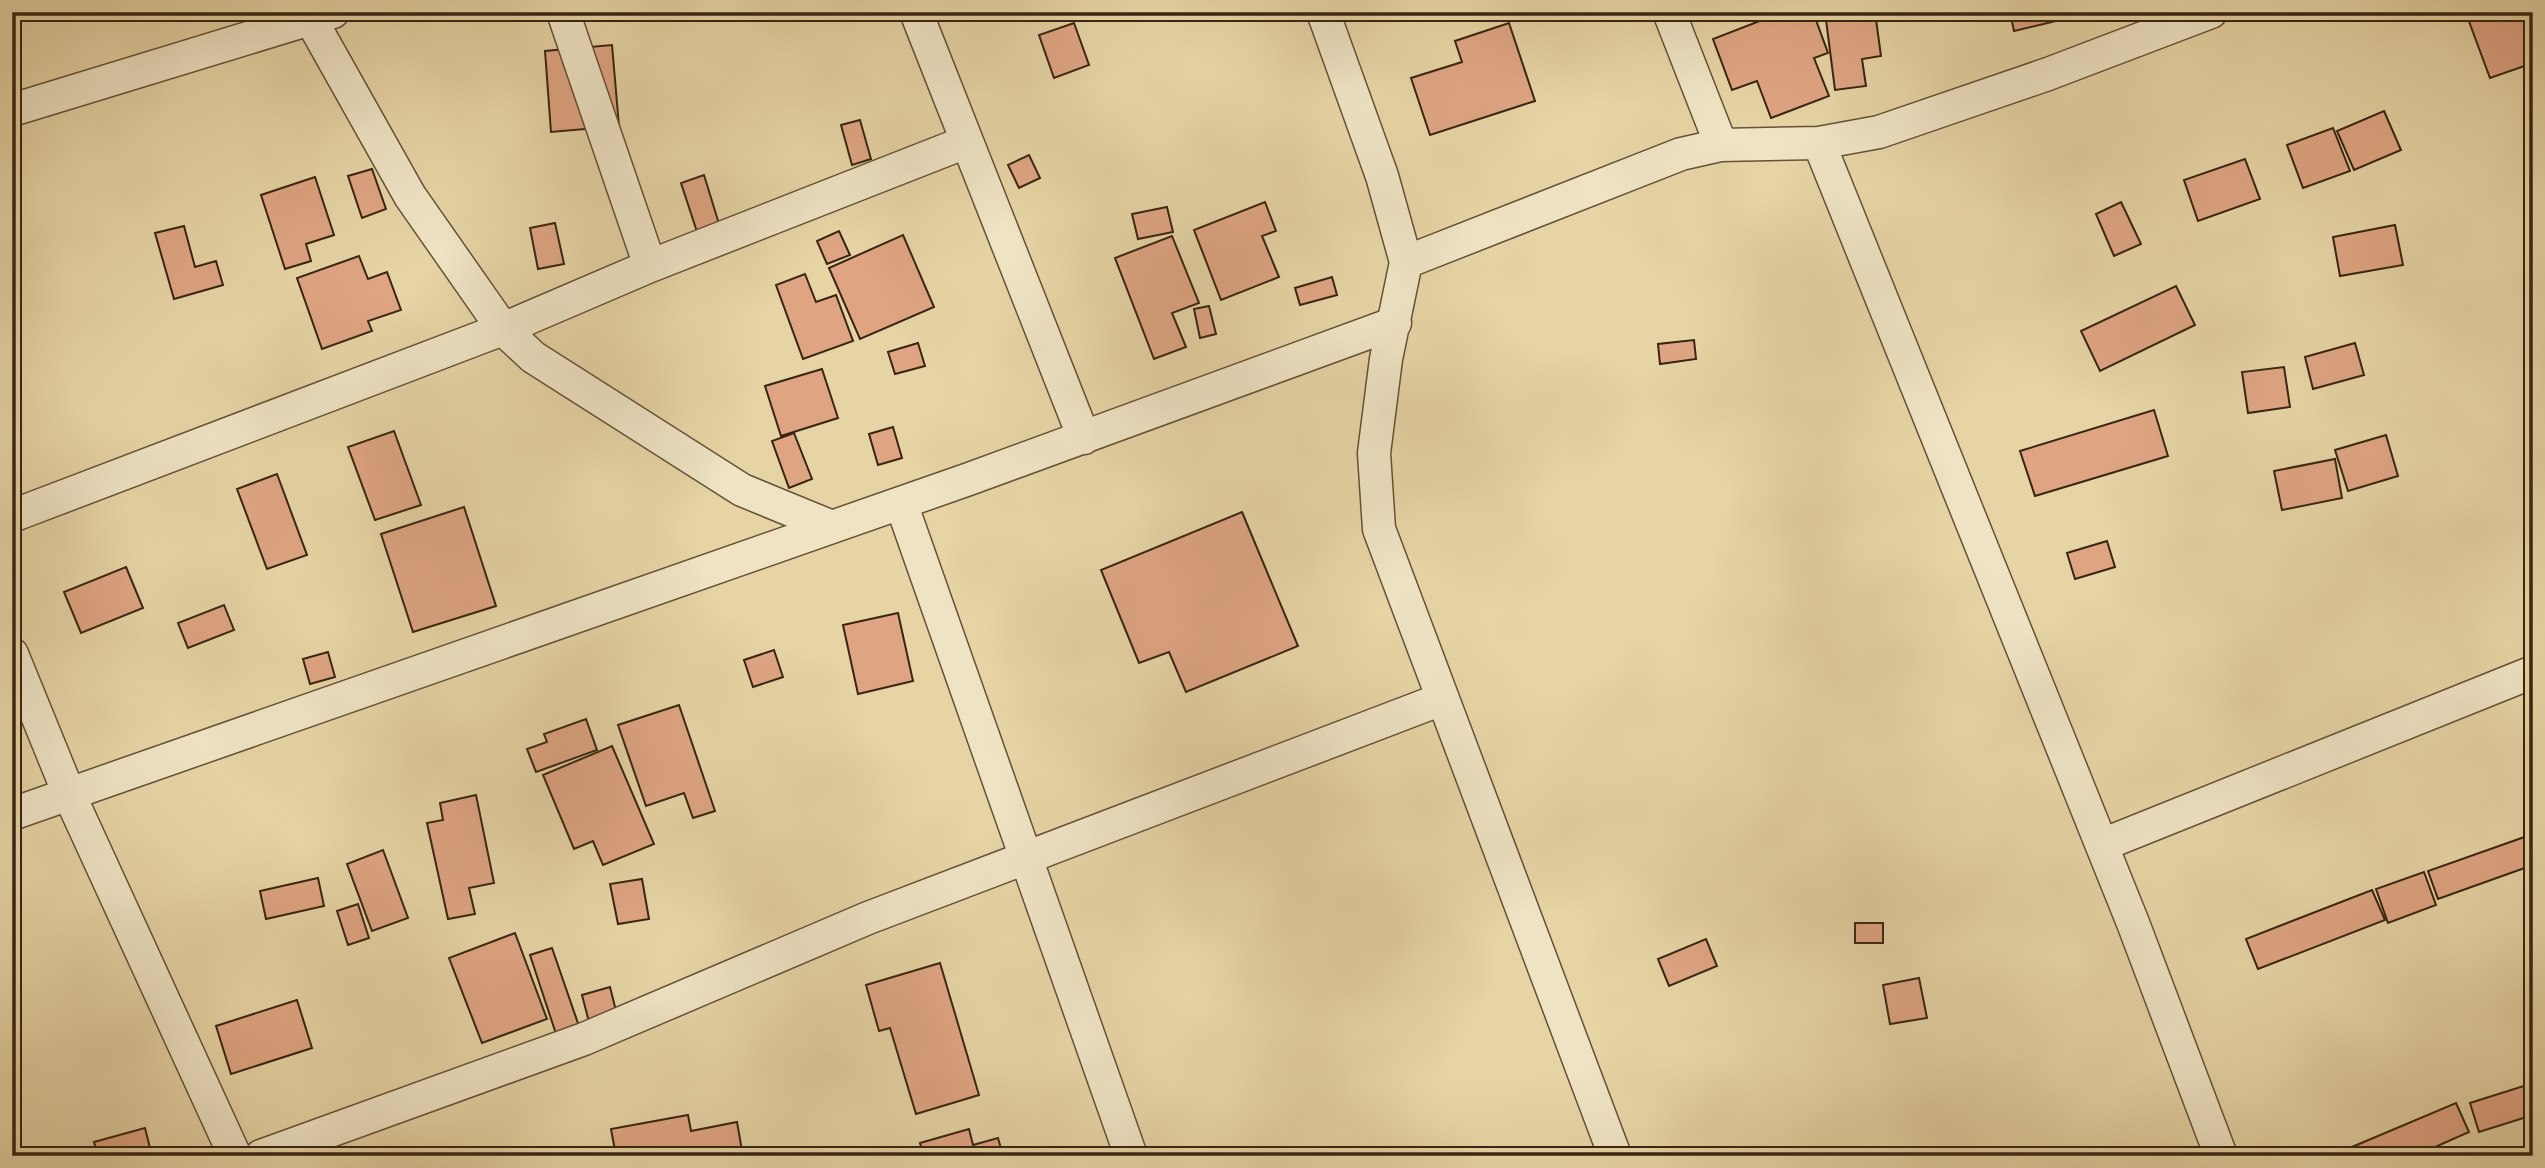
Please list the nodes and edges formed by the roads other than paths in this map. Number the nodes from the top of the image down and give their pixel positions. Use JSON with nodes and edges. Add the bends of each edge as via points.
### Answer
{"nodes":[{"id":1,"x":563,"y":12,"type":"edge"},
{"id":2,"x":916,"y":12,"type":"edge"},
{"id":3,"x":1323,"y":12,"type":"edge"},
{"id":4,"x":1669,"y":12,"type":"edge"},
{"id":5,"x":2211,"y":12,"type":"edge"},
{"id":6,"x":321,"y":15,"type":"edge"},
{"id":7,"x":12,"y":110,"type":"edge"},
{"id":8,"x":965,"y":142,"type":"junction"},
{"id":9,"x":1819,"y":143,"type":"junction"},
{"id":10,"x":1721,"y":145,"type":"junction"},
{"id":11,"x":1406,"y":262,"type":"junction"},
{"id":12,"x":650,"y":266,"type":"junction"},
{"id":13,"x":1395,"y":323,"type":"junction"},
{"id":14,"x":503,"y":330,"type":"junction"},
{"id":15,"x":1084,"y":438,"type":"junction"},
{"id":16,"x":901,"y":503,"type":"junction"},
{"id":17,"x":12,"y":516,"type":"edge"},
{"id":18,"x":832,"y":527,"type":"junction"},
{"id":19,"x":12,"y":654,"type":"edge"},
{"id":20,"x":2533,"y":672,"type":"edge"},
{"id":21,"x":1442,"y":699,"type":"junction"},
{"id":22,"x":69,"y":794,"type":"junction"},
{"id":23,"x":12,"y":814,"type":"edge"},
{"id":24,"x":2102,"y":845,"type":"junction"},
{"id":25,"x":1024,"y":859,"type":"junction"},
{"id":26,"x":235,"y":1156,"type":"edge"},
{"id":27,"x":261,"y":1156,"type":"edge"},
{"id":28,"x":1131,"y":1156,"type":"edge"},
{"id":29,"x":1615,"y":1156,"type":"edge"},
{"id":30,"x":2221,"y":1156,"type":"edge"}],
"edges":[{"from":1,"to":12,"type":"street"},
{"from":2,"to":8,"type":"street"},
{"from":3,"to":11,"type":"street","via":[[1382,176]]},
{"from":4,"to":10,"type":"street"},
{"from":5,"to":9,"type":"street","via":[[1879,132]]},
{"from":6,"to":7,"type":"street"},
{"from":6,"to":14,"type":"street","via":[[410,196]]},
{"from":8,"to":12,"type":"street"},
{"from":8,"to":15,"type":"street"},
{"from":9,"to":10,"type":"street"},
{"from":9,"to":24,"type":"street"},
{"from":10,"to":11,"type":"street","via":[[1681,154]]},
{"from":11,"to":13,"type":"street"},
{"from":12,"to":14,"type":"street"},
{"from":13,"to":15,"type":"street"},
{"from":13,"to":21,"type":"street","via":[[1374,453],[1379,529]]},
{"from":14,"to":17,"type":"street"},
{"from":14,"to":18,"type":"street","via":[[533,357],[742,490]]},
{"from":15,"to":16,"type":"street"},
{"from":16,"to":18,"type":"street"},
{"from":16,"to":25,"type":"street"},
{"from":18,"to":22,"type":"street"},
{"from":19,"to":22,"type":"street"},
{"from":20,"to":24,"type":"street"},
{"from":21,"to":25,"type":"street"},
{"from":21,"to":29,"type":"street"},
{"from":22,"to":23,"type":"street"},
{"from":22,"to":26,"type":"street"},
{"from":24,"to":30,"type":"street"},
{"from":25,"to":27,"type":"street","via":[[868,918],[584,1039]]},
{"from":25,"to":28,"type":"street"}]}
